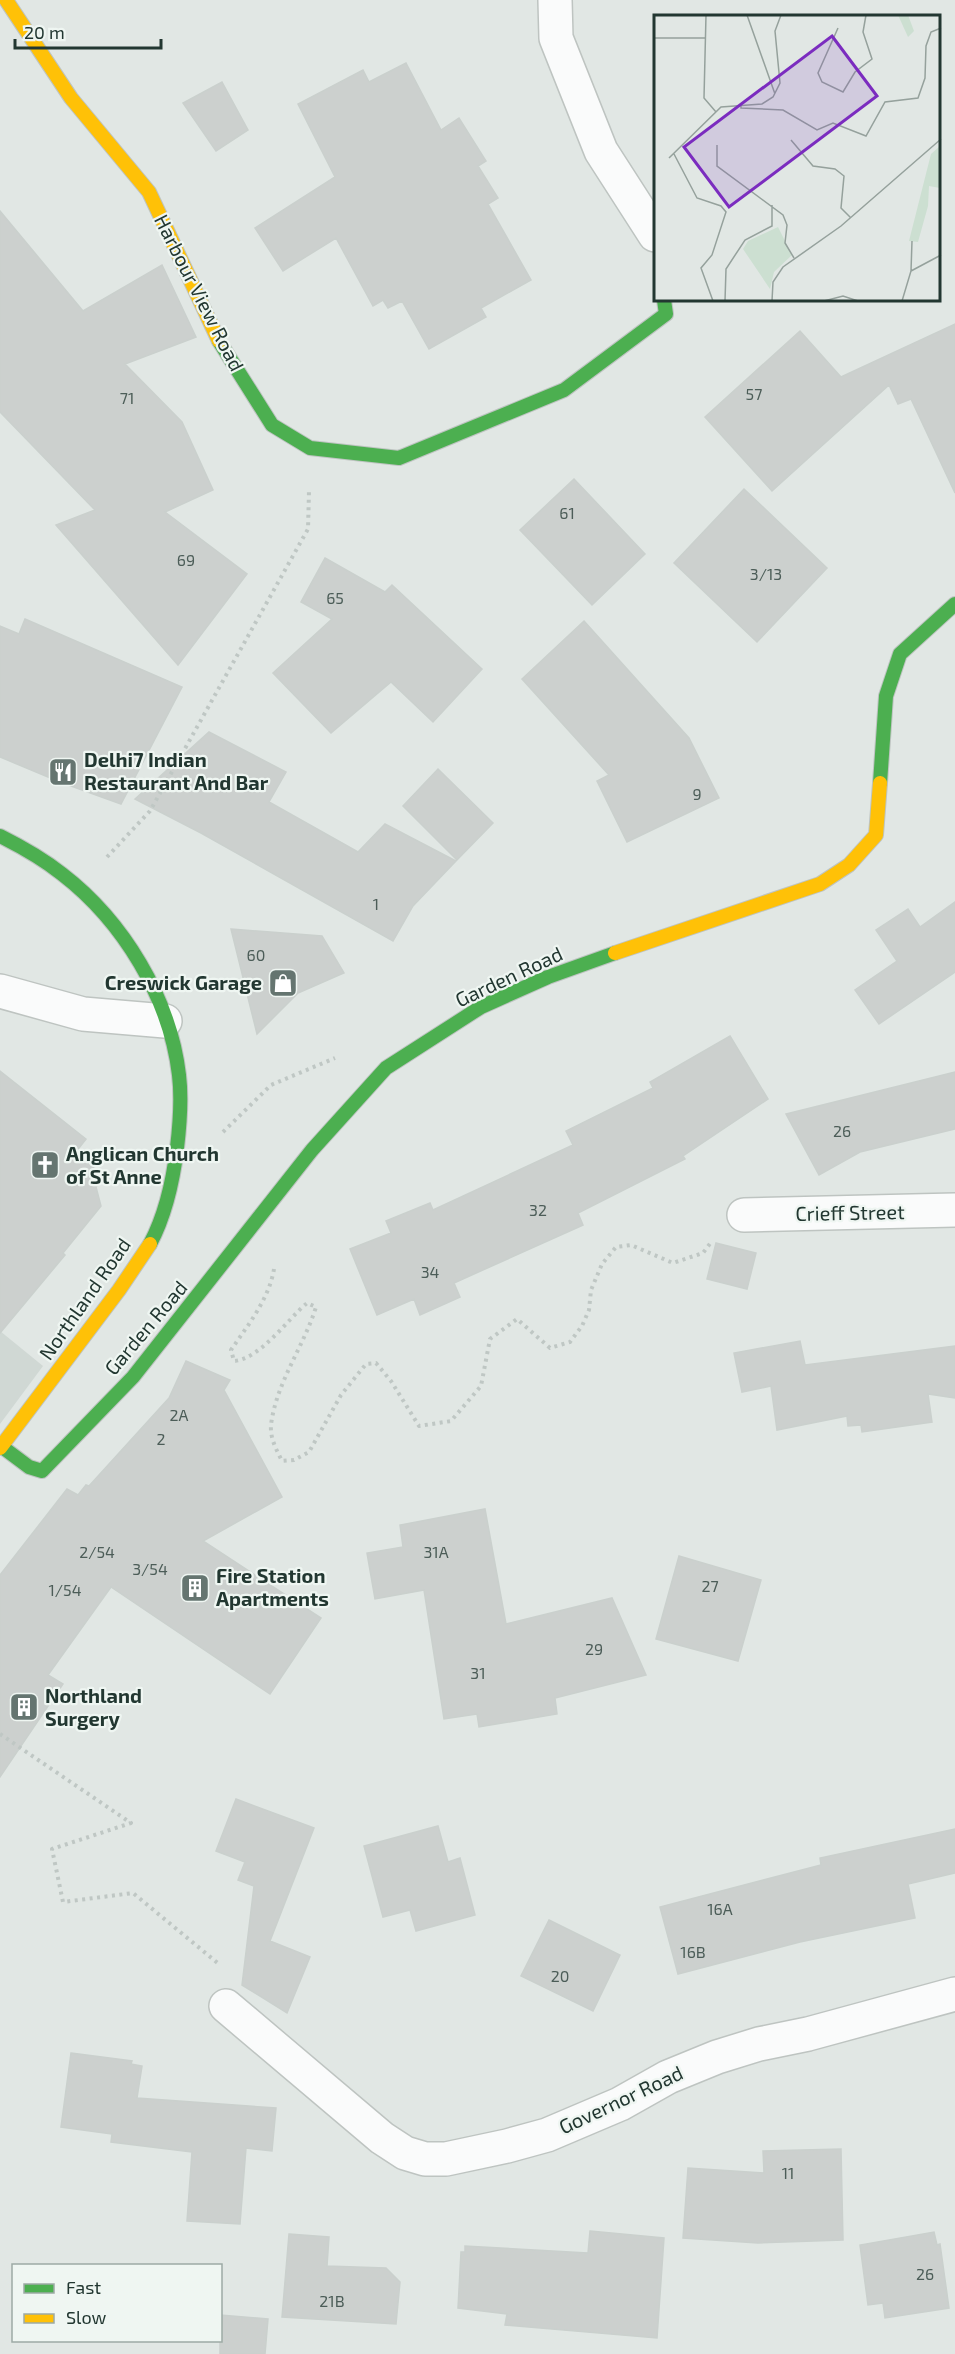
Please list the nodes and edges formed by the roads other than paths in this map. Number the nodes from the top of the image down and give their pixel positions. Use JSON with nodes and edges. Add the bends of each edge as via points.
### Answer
{"nodes":[{"id":1,"x":6,"y":0,"type":"edge"},
{"id":2,"x":555,"y":0,"type":"edge"},
{"id":3,"x":654,"y":233,"type":"edge"},
{"id":4,"x":664,"y":302,"type":"edge"},
{"id":5,"x":955,"y":603,"type":"edge"},
{"id":6,"x":0,"y":836,"type":"edge"},
{"id":7,"x":0,"y":991,"type":"edge"},
{"id":8,"x":165,"y":1021,"type":"junction"},
{"id":9,"x":955,"y":1210,"type":"edge"},
{"id":10,"x":744,"y":1215,"type":"road end"},
{"id":11,"x":1,"y":1447,"type":"edge"},
{"id":12,"x":955,"y":1994,"type":"edge"},
{"id":13,"x":226,"y":2006,"type":"road end"}],
"edges":[{"from":1,"to":4,"type":"street","name":"Harbour View Road","via":[[71,98],[149,192],[218,339],[272,425],[310,448],[399,458],[564,390],[666,314]]},
{"from":2,"to":3,"type":"street","via":[[556,38],[601,151]]},
{"from":5,"to":11,"type":"street","name":"Garden Road","via":[[900,654],[886,696],[876,835],[849,866],[820,884],[691,926],[481,1007],[386,1068],[312,1150],[133,1377],[42,1470],[29,1467]]},
{"from":6,"to":8,"type":"street","name":"Northland Road","via":[[23,846],[79,887],[119,930],[138,959]]},
{"from":7,"to":8,"type":"street","via":[[83,1014]]},
{"from":8,"to":11,"type":"street","name":"Northland Road","via":[[177,1063],[181,1110],[174,1177],[158,1227],[129,1278]]},
{"from":9,"to":10,"type":"street","name":"Crieff Street"},
{"from":12,"to":13,"type":"street","name":"Governor Road","via":[[717,2057],[547,2135],[446,2159],[424,2159],[382,2139]]}]}
